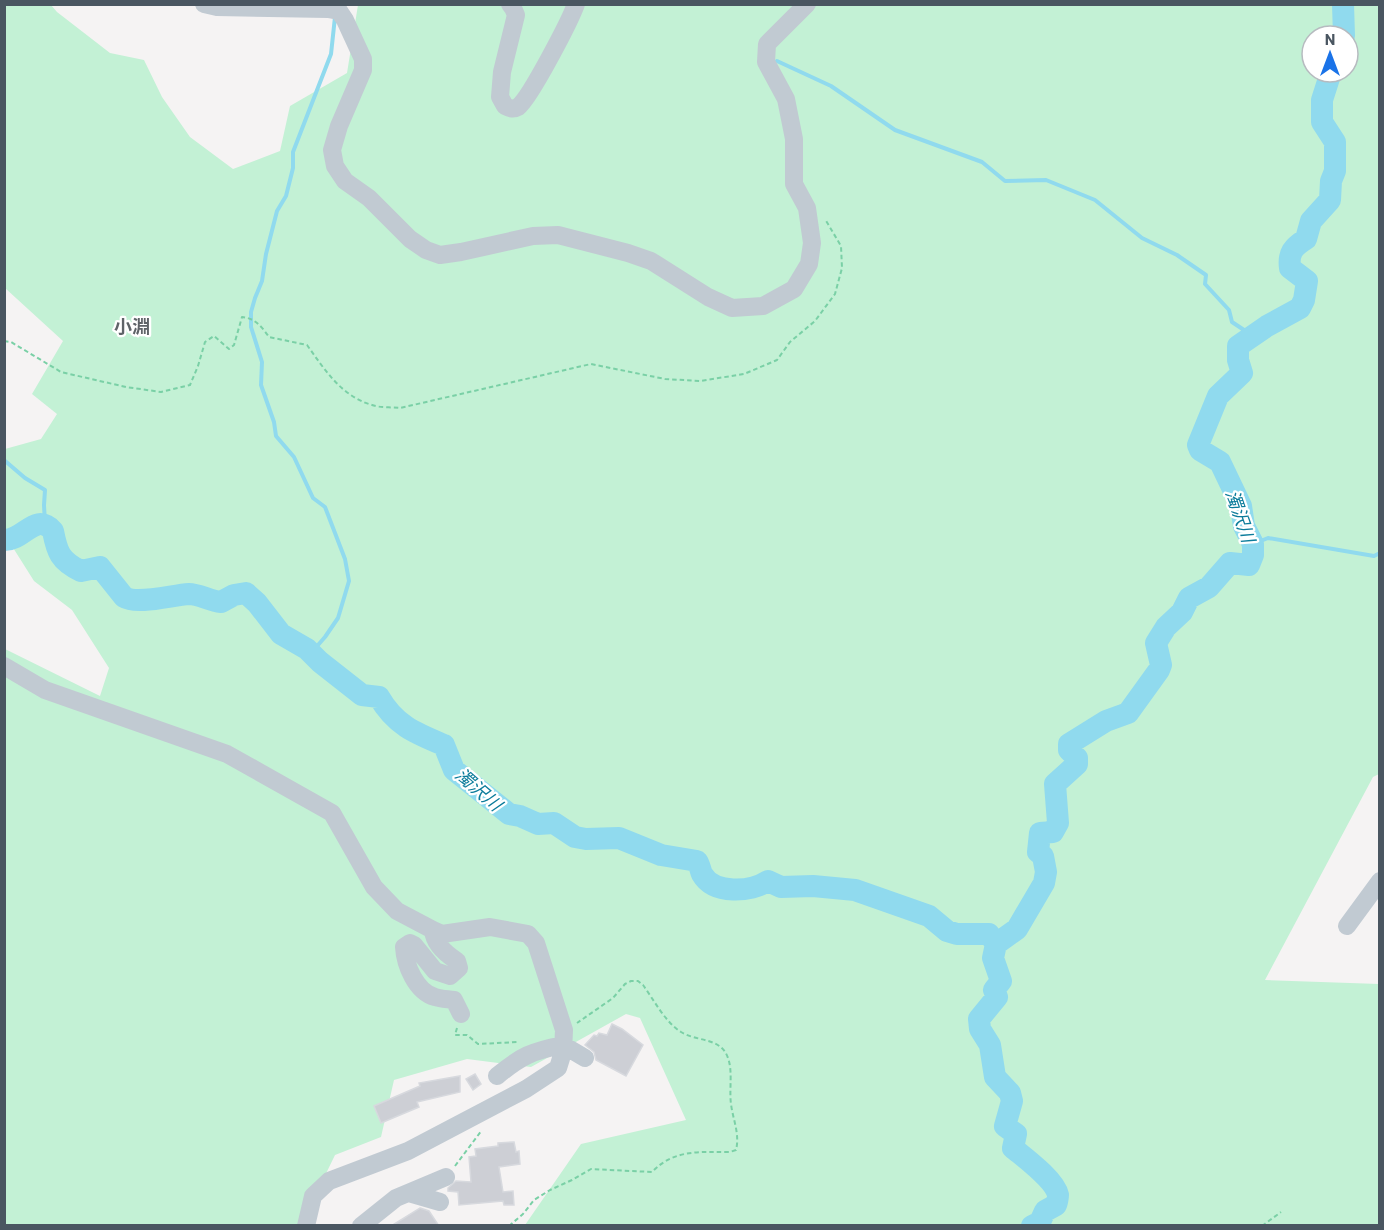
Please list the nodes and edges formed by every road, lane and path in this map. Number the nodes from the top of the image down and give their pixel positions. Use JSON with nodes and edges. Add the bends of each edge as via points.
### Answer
{"nodes":[{"id":1,"x":204,"y":4,"type":"edge"},
{"id":2,"x":510,"y":4,"type":"edge"},
{"id":3,"x":576,"y":4,"type":"edge"},
{"id":4,"x":807,"y":4,"type":"edge"},
{"id":5,"x":807,"y":208,"type":"junction"},
{"id":6,"x":4,"y":341,"type":"edge"},
{"id":7,"x":4,"y":666,"type":"edge"},
{"id":8,"x":1380,"y":881,"type":"edge"},
{"id":9,"x":1347,"y":926,"type":"dead end"},
{"id":10,"x":433,"y":930,"type":"junction"},
{"id":11,"x":461,"y":1014,"type":"joint"},
{"id":12,"x":563,"y":1038,"type":"junction"},
{"id":13,"x":522,"y":1042,"type":"dead end"},
{"id":14,"x":585,"y":1058,"type":"dead end"},
{"id":15,"x":497,"y":1076,"type":"dead end"},
{"id":16,"x":483,"y":1128,"type":"dead end"},
{"id":17,"x":446,"y":1177,"type":"joint"},
{"id":18,"x":409,"y":1193,"type":"junction"},
{"id":19,"x":440,"y":1202,"type":"dead end"},
{"id":20,"x":1281,"y":1212,"type":"dead end"},
{"id":21,"x":306,"y":1226,"type":"edge"},
{"id":22,"x":361,"y":1226,"type":"edge"},
{"id":23,"x":509,"y":1226,"type":"edge"},
{"id":24,"x":1262,"y":1226,"type":"edge"}],
"edges":[{"from":1,"to":5,"type":"street","via":[[339,11],[363,59],[363,69],[332,150],[335,166],[345,181],[369,198],[410,239],[440,255],[533,236],[558,235],[651,261],[732,308],[763,306],[794,290],[809,264],[812,243]]},
{"from":2,"to":3,"type":"street","via":[[516,15],[500,97],[511,109],[530,93]]},
{"from":4,"to":5,"type":"street","via":[[767,44],[766,62],[786,99],[794,139],[794,184]]},
{"from":5,"to":6,"type":"path","via":[[820,212],[841,246],[842,268],[835,294],[777,360],[744,374],[700,381],[665,379],[591,364],[400,408],[373,406],[347,394],[307,345],[269,337],[249,318],[242,317],[234,345],[229,349],[214,336],[205,342],[190,385],[161,392],[61,372]]},
{"from":7,"to":10,"type":"street","via":[[45,690],[227,754],[332,813],[374,887],[397,911]]},
{"from":8,"to":9,"type":"street"},
{"from":10,"to":11,"type":"street","via":[[438,943],[459,968],[450,976],[435,971],[410,943],[404,947],[409,971],[426,993],[454,1000]]},
{"from":10,"to":12,"type":"street","via":[[442,934],[490,927],[528,934],[541,954]]},
{"from":11,"to":13,"type":"path","via":[[455,1035],[467,1035],[478,1044]]},
{"from":12,"to":14,"type":"street"},
{"from":12,"to":15,"type":"street","via":[[522,1056]]},
{"from":12,"to":21,"type":"street","via":[[558,1068],[526,1089],[408,1151],[328,1181],[313,1196]]},
{"from":12,"to":23,"type":"path","via":[[625,984],[638,981],[678,1031],[715,1043],[725,1052],[730,1068],[736,1150],[682,1153],[652,1172],[591,1169],[534,1200]]},
{"from":16,"to":17,"type":"path"},
{"from":17,"to":18,"type":"street"},
{"from":18,"to":19,"type":"street"},
{"from":18,"to":22,"type":"street","via":[[396,1198]]},
{"from":20,"to":24,"type":"path"}]}
